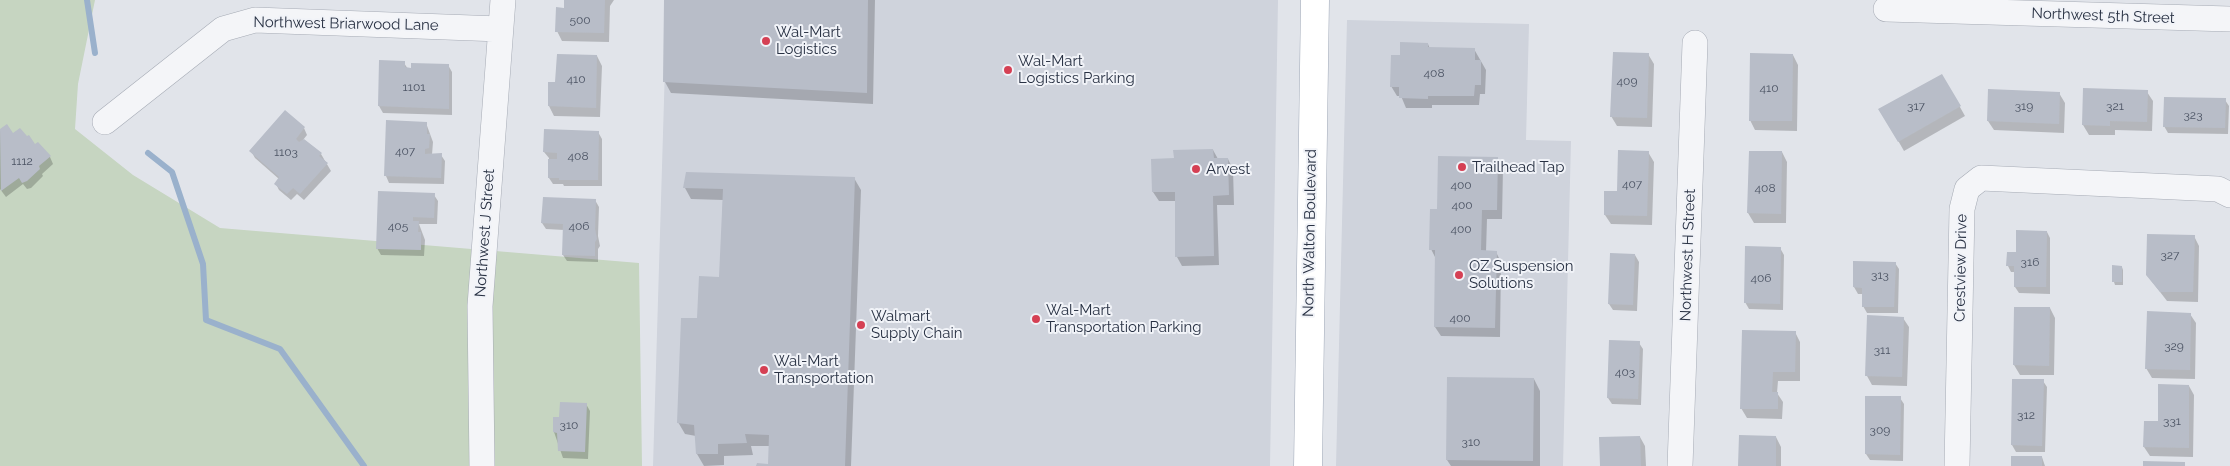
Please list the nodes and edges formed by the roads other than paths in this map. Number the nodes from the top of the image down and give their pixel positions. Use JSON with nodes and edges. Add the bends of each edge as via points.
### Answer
{"nodes":[{"id":1,"x":503,"y":0,"type":"edge"},
{"id":2,"x":1315,"y":0,"type":"edge"},
{"id":3,"x":1886,"y":9,"type":"dead end"},
{"id":4,"x":2230,"y":19,"type":"edge"},
{"id":5,"x":500,"y":29,"type":"junction"},
{"id":6,"x":1695,"y":43,"type":"dead end"},
{"id":7,"x":105,"y":122,"type":"dead end"},
{"id":8,"x":2230,"y":195,"type":"edge"},
{"id":9,"x":482,"y":466,"type":"edge"},
{"id":10,"x":1308,"y":466,"type":"edge"},
{"id":11,"x":1680,"y":466,"type":"edge"},
{"id":12,"x":1957,"y":466,"type":"edge"}],
"edges":[{"from":1,"to":5,"type":"street","name":"Northwest J Street"},
{"from":2,"to":10,"type":"main road","name":"North Walton Boulevard"},
{"from":3,"to":4,"type":"street","name":"Northwest 5th Street"},
{"from":5,"to":7,"type":"street","name":"Northwest Briarwood Lane","via":[[255,20],[223,29]]},
{"from":5,"to":9,"type":"street","name":"Northwest J Street","via":[[480,306]]},
{"from":6,"to":11,"type":"street","name":"Northwest H Street"},
{"from":8,"to":12,"type":"street","name":"Crestview Drive","via":[[2218,189],[1981,178],[1967,189],[1962,209]]}]}
